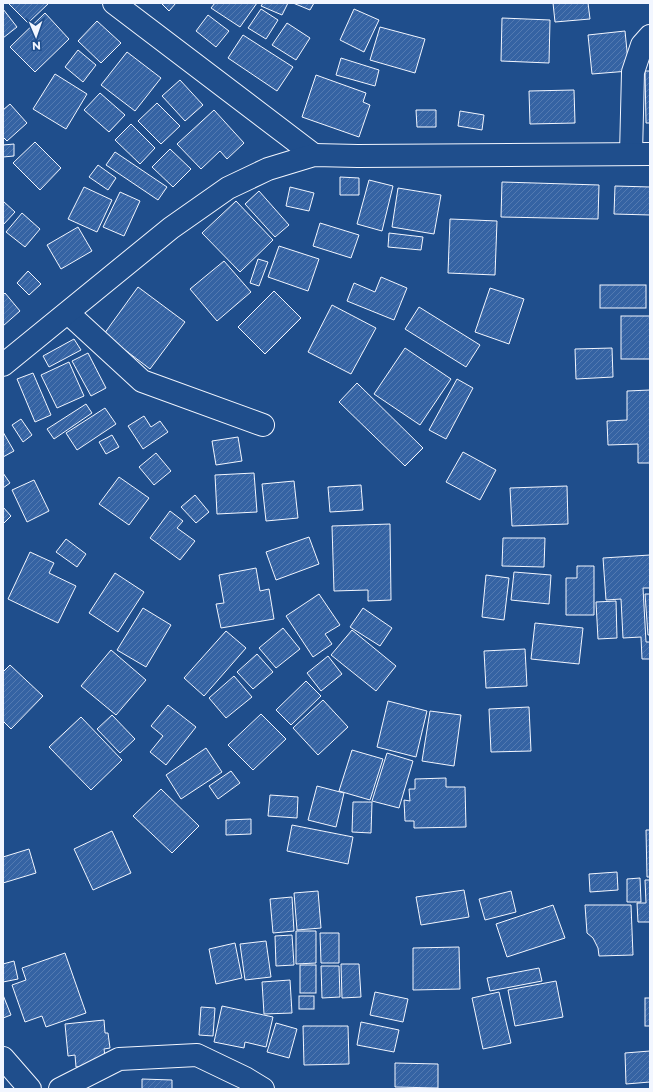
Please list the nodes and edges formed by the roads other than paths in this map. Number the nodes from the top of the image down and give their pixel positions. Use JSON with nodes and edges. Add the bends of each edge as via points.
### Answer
{"nodes":[{"id":1,"x":114,"y":3,"type":"edge"},
{"id":2,"x":650,"y":36,"type":"edge"},
{"id":3,"x":641,"y":154,"type":"edge"},
{"id":4,"x":314,"y":155,"type":"junction"},
{"id":5,"x":68,"y":313,"type":"junction"},
{"id":6,"x":3,"y":366,"type":"edge"},
{"id":7,"x":263,"y":424,"type":"dead end"},
{"id":8,"x":3,"y":1058,"type":"edge"},
{"id":9,"x":30,"y":1089,"type":"edge"},
{"id":10,"x":60,"y":1089,"type":"edge"},
{"id":11,"x":263,"y":1089,"type":"edge"}],
"edges":[{"from":1,"to":4,"type":"street"},
{"from":2,"to":3,"type":"street","via":[[642,45],[633,72]]},
{"from":3,"to":4,"type":"street"},
{"from":4,"to":5,"type":"street","via":[[268,169],[228,188],[171,228]]},
{"from":5,"to":6,"type":"street"},
{"from":5,"to":7,"type":"street","via":[[142,381]]},
{"from":8,"to":9,"type":"street"},
{"from":10,"to":11,"type":"street","via":[[119,1059],[197,1055]]}]}
